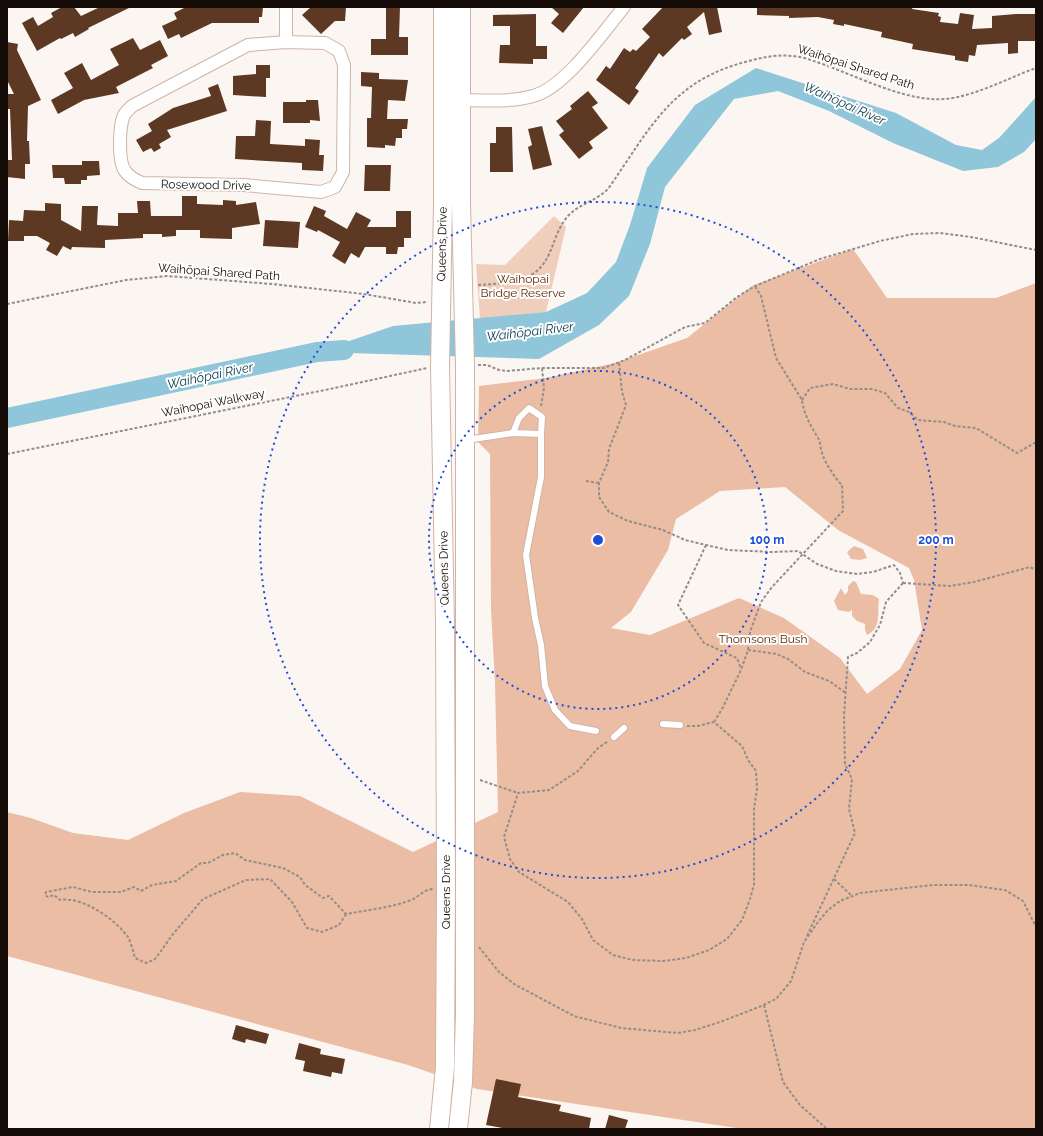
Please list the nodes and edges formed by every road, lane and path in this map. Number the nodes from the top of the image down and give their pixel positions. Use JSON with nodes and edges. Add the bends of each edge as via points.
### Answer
{"nodes":[{"id":1,"x":286,"y":7,"type":"edge"},
{"id":2,"x":443,"y":7,"type":"edge"},
{"id":3,"x":461,"y":7,"type":"edge"},
{"id":4,"x":624,"y":7,"type":"edge"},
{"id":5,"x":286,"y":42,"type":"junction"},
{"id":6,"x":1036,"y":68,"type":"edge"},
{"id":7,"x":443,"y":100,"type":"junction"},
{"id":8,"x":461,"y":100,"type":"junction"},
{"id":9,"x":1036,"y":250,"type":"edge"},
{"id":10,"x":477,"y":285,"type":"dead end"},
{"id":11,"x":755,"y":286,"type":"junction"},
{"id":12,"x":431,"y":302,"type":"dead end"},
{"id":13,"x":7,"y":304,"type":"edge"},
{"id":14,"x":618,"y":363,"type":"junction"},
{"id":15,"x":472,"y":365,"type":"junction"},
{"id":16,"x":432,"y":368,"type":"junction"},
{"id":17,"x":542,"y":368,"type":"junction"},
{"id":18,"x":802,"y":400,"type":"junction"},
{"id":19,"x":542,"y":417,"type":"junction"},
{"id":20,"x":513,"y":433,"type":"junction"},
{"id":21,"x":541,"y":434,"type":"junction"},
{"id":22,"x":464,"y":440,"type":"junction"},
{"id":23,"x":1036,"y":442,"type":"edge"},
{"id":24,"x":7,"y":454,"type":"edge"},
{"id":25,"x":586,"y":481,"type":"dead end"},
{"id":26,"x":599,"y":483,"type":"junction"},
{"id":27,"x":706,"y":545,"type":"junction"},
{"id":28,"x":803,"y":554,"type":"junction"},
{"id":29,"x":1036,"y":570,"type":"edge"},
{"id":30,"x":903,"y":583,"type":"junction"},
{"id":31,"x":445,"y":624,"type":"junction"},
{"id":32,"x":465,"y":624,"type":"junction"},
{"id":33,"x":748,"y":650,"type":"junction"},
{"id":34,"x":741,"y":670,"type":"junction"},
{"id":35,"x":846,"y":693,"type":"junction"},
{"id":36,"x":714,"y":722,"type":"junction"},
{"id":37,"x":664,"y":724,"type":"dead end"},
{"id":38,"x":680,"y":725,"type":"joint"},
{"id":39,"x":624,"y":728,"type":"dead end"},
{"id":40,"x":596,"y":731,"type":"dead end"},
{"id":41,"x":614,"y":737,"type":"joint"},
{"id":42,"x":464,"y":775,"type":"junction"},
{"id":43,"x":518,"y":792,"type":"junction"},
{"id":44,"x":834,"y":880,"type":"junction"},
{"id":45,"x":446,"y":889,"type":"junction"},
{"id":46,"x":852,"y":896,"type":"junction"},
{"id":47,"x":346,"y":914,"type":"junction"},
{"id":48,"x":1036,"y":927,"type":"edge"},
{"id":49,"x":804,"y":942,"type":"junction"},
{"id":50,"x":465,"y":945,"type":"junction"},
{"id":51,"x":764,"y":1005,"type":"junction"},
{"id":52,"x":439,"y":1129,"type":"edge"},
{"id":53,"x":458,"y":1129,"type":"edge"},
{"id":54,"x":827,"y":1129,"type":"edge"}],
"edges":[{"from":1,"to":5,"type":"street"},
{"from":2,"to":7,"type":"main road","name":"Queens Drive"},
{"from":3,"to":8,"type":"main road","name":"Queens Drive"},
{"from":4,"to":8,"type":"street","via":[[577,64],[547,91],[524,98]]},
{"from":5,"to":5,"type":"street","name":"Rosewood Drive","via":[[325,43],[339,52],[344,65],[343,172],[335,187],[321,192],[244,185],[142,183],[131,178],[124,169],[121,158],[121,123],[124,114],[132,106],[248,46]]},
{"from":6,"to":10,"type":"path","name":"Waihōpai Shared Path","via":[[973,92],[933,100],[893,90],[794,55],[767,56],[735,64],[711,74],[676,97],[649,128],[608,189],[567,217],[544,264],[537,272],[516,281]]},
{"from":7,"to":8,"type":"street"},
{"from":7,"to":16,"type":"main road","name":"Queens Drive","via":[[441,318]]},
{"from":8,"to":15,"type":"main road","name":"Queens Drive","via":[[464,318]]},
{"from":9,"to":11,"type":"path","via":[[956,234],[912,234],[820,259]]},
{"from":11,"to":14,"type":"path","via":[[737,297],[711,320],[685,327]]},
{"from":11,"to":18,"type":"path","via":[[761,296],[776,358]]},
{"from":12,"to":13,"type":"path","name":"Waihōpai Shared Path","via":[[416,303],[364,294],[167,276],[126,280]]},
{"from":14,"to":17,"type":"path","via":[[596,369]]},
{"from":14,"to":26,"type":"path","via":[[626,405]]},
{"from":15,"to":17,"type":"path","via":[[487,365],[507,371]]},
{"from":15,"to":22,"type":"main road","name":"Queens Drive"},
{"from":16,"to":24,"type":"path","name":"Waihopai Walkway"},
{"from":16,"to":31,"type":"main road","name":"Queens Drive"},
{"from":17,"to":19,"type":"path"},
{"from":18,"to":23,"type":"path","via":[[810,388],[833,384],[850,389],[872,389],[885,393],[898,408],[909,412],[918,420],[976,428],[1017,454]]},
{"from":18,"to":28,"type":"path","via":[[812,429],[819,439],[822,455],[842,485],[843,512]]},
{"from":19,"to":20,"type":"lane","via":[[529,408],[518,418]]},
{"from":19,"to":21,"type":"lane"},
{"from":20,"to":21,"type":"lane"},
{"from":20,"to":22,"type":"lane"},
{"from":21,"to":40,"type":"lane","via":[[541,478],[526,555],[545,686],[554,710],[570,726]]},
{"from":22,"to":32,"type":"main road","name":"Queens Drive"},
{"from":25,"to":26,"type":"path"},
{"from":26,"to":27,"type":"path","via":[[599,497],[609,512],[628,521]]},
{"from":27,"to":28,"type":"path","via":[[728,550],[798,551]]},
{"from":27,"to":34,"type":"path","via":[[678,605],[704,643],[737,658]]},
{"from":28,"to":30,"type":"path","via":[[817,564],[836,571],[857,574],[894,565],[900,572]]},
{"from":28,"to":33,"type":"path","via":[[761,602],[750,632]]},
{"from":29,"to":30,"type":"path","via":[[1030,567],[950,586]]},
{"from":30,"to":35,"type":"path","via":[[886,602],[880,625],[870,642],[848,657]]},
{"from":31,"to":32,"type":"main road"},
{"from":31,"to":45,"type":"main road","name":"Queens Drive"},
{"from":32,"to":42,"type":"main road","name":"Queens Drive"},
{"from":33,"to":34,"type":"path"},
{"from":33,"to":35,"type":"path","via":[[777,654],[805,672],[829,681]]},
{"from":34,"to":36,"type":"path"},
{"from":35,"to":44,"type":"path","via":[[845,764],[852,779],[849,809],[855,833]]},
{"from":36,"to":38,"type":"path","via":[[698,726]]},
{"from":36,"to":43,"type":"path","via":[[742,746],[756,771],[756,789],[754,885],[742,920],[727,939],[710,950],[686,958],[664,961],[633,960],[613,955],[593,940],[582,919],[568,902],[519,872],[510,859],[504,837]]},
{"from":37,"to":38,"type":"lane"},
{"from":39,"to":41,"type":"lane"},
{"from":41,"to":43,"type":"path","via":[[598,748],[578,771],[549,790]]},
{"from":42,"to":43,"type":"path"},
{"from":42,"to":50,"type":"main road","name":"Queens Drive"},
{"from":44,"to":46,"type":"path"},
{"from":44,"to":49,"type":"path"},
{"from":45,"to":47,"type":"path","via":[[428,889],[411,900]]},
{"from":45,"to":52,"type":"main road","name":"Queens Drive","via":[[445,1067]]},
{"from":46,"to":48,"type":"path","via":[[933,885],[1005,890],[1023,901]]},
{"from":46,"to":49,"type":"path","via":[[840,900],[828,910]]},
{"from":47,"to":47,"type":"path","via":[[329,896],[322,898],[305,885],[300,877],[283,868],[245,860],[235,853],[201,863],[176,881],[141,891],[134,887],[121,892],[107,893],[73,887],[46,892],[45,895],[54,895],[60,900],[68,898],[106,915],[128,938],[135,958],[146,962],[158,955],[203,899],[246,880],[270,879],[292,902],[307,928],[322,932],[339,925]]},
{"from":49,"to":51,"type":"path","via":[[791,981],[776,999]]},
{"from":50,"to":51,"type":"path","via":[[480,947],[499,972],[514,984],[552,1006],[574,1016],[621,1028],[678,1033],[701,1028]]},
{"from":50,"to":53,"type":"main road","name":"Queens Drive","via":[[464,1050]]},
{"from":51,"to":54,"type":"path","via":[[783,1082],[800,1105]]}]}
